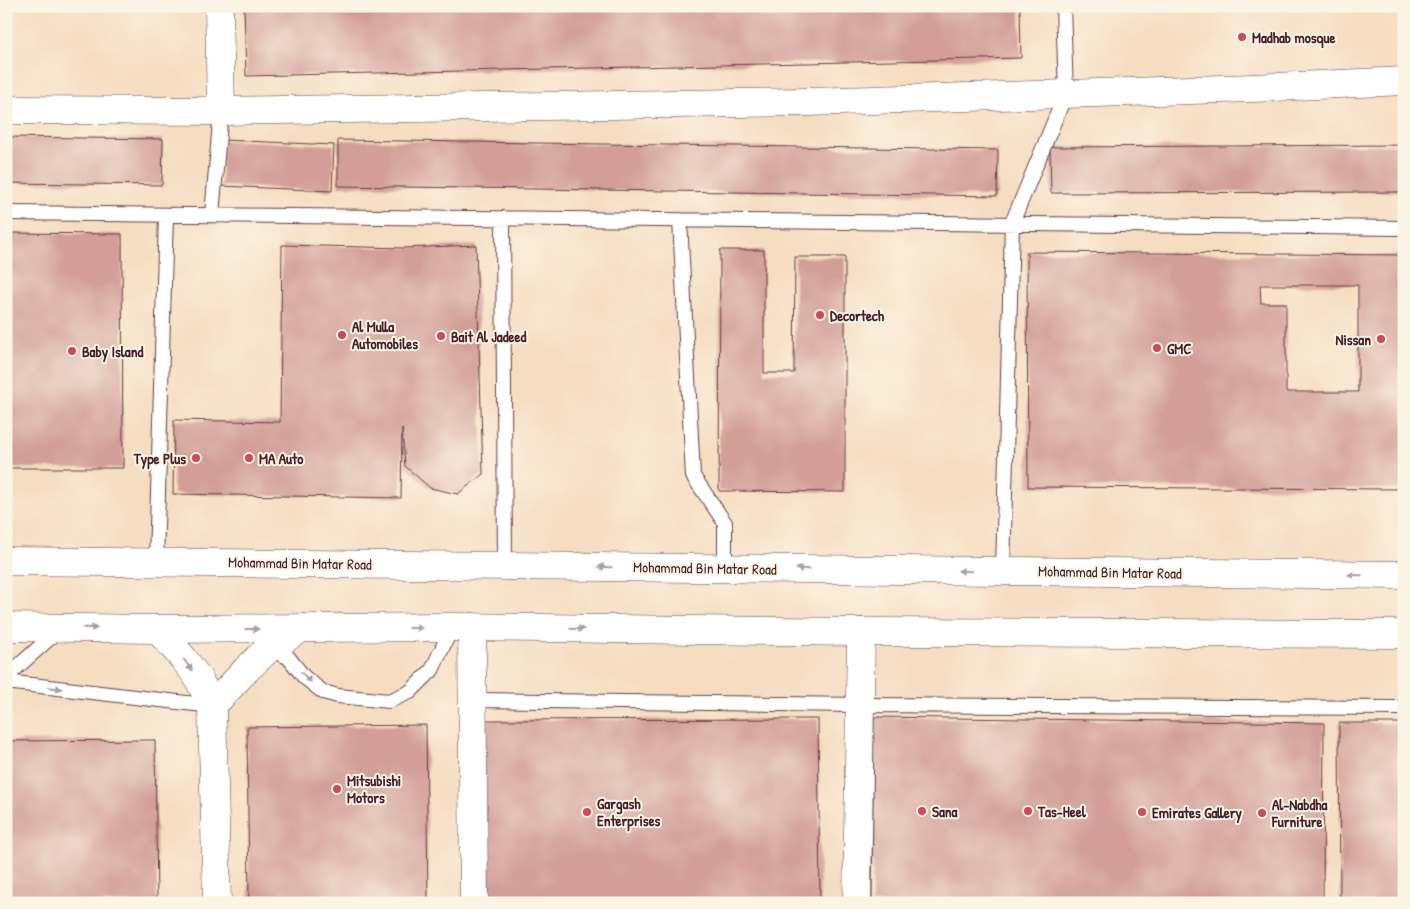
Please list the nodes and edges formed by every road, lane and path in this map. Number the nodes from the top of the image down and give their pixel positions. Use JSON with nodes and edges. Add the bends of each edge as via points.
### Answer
{"nodes":[{"id":1,"x":219,"y":6,"type":"edge"},
{"id":2,"x":1063,"y":6,"type":"edge"},
{"id":3,"x":1404,"y":81,"type":"edge"},
{"id":4,"x":1066,"y":93,"type":"junction"},
{"id":5,"x":6,"y":110,"type":"edge"},
{"id":6,"x":221,"y":111,"type":"junction"},
{"id":7,"x":6,"y":212,"type":"edge"},
{"id":8,"x":166,"y":215,"type":"junction"},
{"id":9,"x":212,"y":215,"type":"junction"},
{"id":10,"x":503,"y":218,"type":"junction"},
{"id":11,"x":680,"y":220,"type":"junction"},
{"id":12,"x":1012,"y":223,"type":"junction"},
{"id":13,"x":1404,"y":228,"type":"edge"},
{"id":14,"x":6,"y":560,"type":"edge"},
{"id":15,"x":156,"y":562,"type":"junction"},
{"id":16,"x":505,"y":566,"type":"junction"},
{"id":17,"x":725,"y":568,"type":"junction"},
{"id":18,"x":1003,"y":571,"type":"junction"},
{"id":19,"x":1404,"y":575,"type":"edge"},
{"id":20,"x":6,"y":627,"type":"edge"},
{"id":21,"x":462,"y":627,"type":"junction"},
{"id":22,"x":62,"y":628,"type":"junction"},
{"id":23,"x":302,"y":628,"type":"junction"},
{"id":24,"x":157,"y":629,"type":"junction"},
{"id":25,"x":861,"y":632,"type":"junction"},
{"id":26,"x":1404,"y":634,"type":"edge"},
{"id":27,"x":268,"y":650,"type":"junction"},
{"id":28,"x":6,"y":677,"type":"edge"},
{"id":29,"x":6,"y":682,"type":"edge"},
{"id":30,"x":472,"y":700,"type":"junction"},
{"id":31,"x":860,"y":704,"type":"junction"},
{"id":32,"x":212,"y":706,"type":"junction"},
{"id":33,"x":1404,"y":708,"type":"edge"},
{"id":34,"x":217,"y":903,"type":"edge"},
{"id":35,"x":474,"y":903,"type":"edge"},
{"id":36,"x":857,"y":903,"type":"edge"}],
"edges":[{"from":1,"to":6,"type":"street"},
{"from":2,"to":4,"type":"lane"},
{"from":3,"to":4,"type":"street"},
{"from":4,"to":6,"type":"street","via":[[808,102]]},
{"from":4,"to":12,"type":"lane"},
{"from":5,"to":6,"type":"street"},
{"from":6,"to":9,"type":"lane"},
{"from":7,"to":8,"type":"lane"},
{"from":8,"to":9,"type":"lane"},
{"from":8,"to":15,"type":"lane"},
{"from":9,"to":10,"type":"lane"},
{"from":10,"to":11,"type":"lane"},
{"from":10,"to":16,"type":"lane"},
{"from":11,"to":12,"type":"lane"},
{"from":11,"to":17,"type":"lane","via":[[693,476],[725,523]]},
{"from":12,"to":13,"type":"lane"},
{"from":12,"to":18,"type":"lane"},
{"from":14,"to":15,"type":"street","name":"Mohammad Bin Matar Road"},
{"from":15,"to":16,"type":"street","name":"Mohammad Bin Matar Road"},
{"from":17,"to":16,"type":"street","name":"Mohammad Bin Matar Road","one_way":true},
{"from":18,"to":17,"type":"street","name":"Mohammad Bin Matar Road","one_way":true},
{"from":19,"to":18,"type":"street","name":"Mohammad Bin Matar Road","one_way":true},
{"from":20,"to":22,"type":"street"},
{"from":23,"to":21,"type":"street","one_way":true},
{"from":21,"to":25,"type":"street","one_way":true},
{"from":27,"to":21,"type":"lane","one_way":true,"via":[[288,657],[304,677],[323,692],[389,701],[410,692],[432,670]]},
{"from":21,"to":30,"type":"street"},
{"from":22,"to":24,"type":"street","one_way":true},
{"from":22,"to":28,"type":"lane"},
{"from":24,"to":23,"type":"street","one_way":true},
{"from":23,"to":27,"type":"street"},
{"from":24,"to":32,"type":"street","one_way":true,"via":[[198,678]]},
{"from":25,"to":26,"type":"street"},
{"from":25,"to":31,"type":"street"},
{"from":27,"to":32,"type":"street"},
{"from":29,"to":32,"type":"lane","one_way":true},
{"from":30,"to":31,"type":"lane"},
{"from":30,"to":35,"type":"street"},
{"from":31,"to":33,"type":"lane"},
{"from":31,"to":36,"type":"street"},
{"from":32,"to":34,"type":"street"}]}
